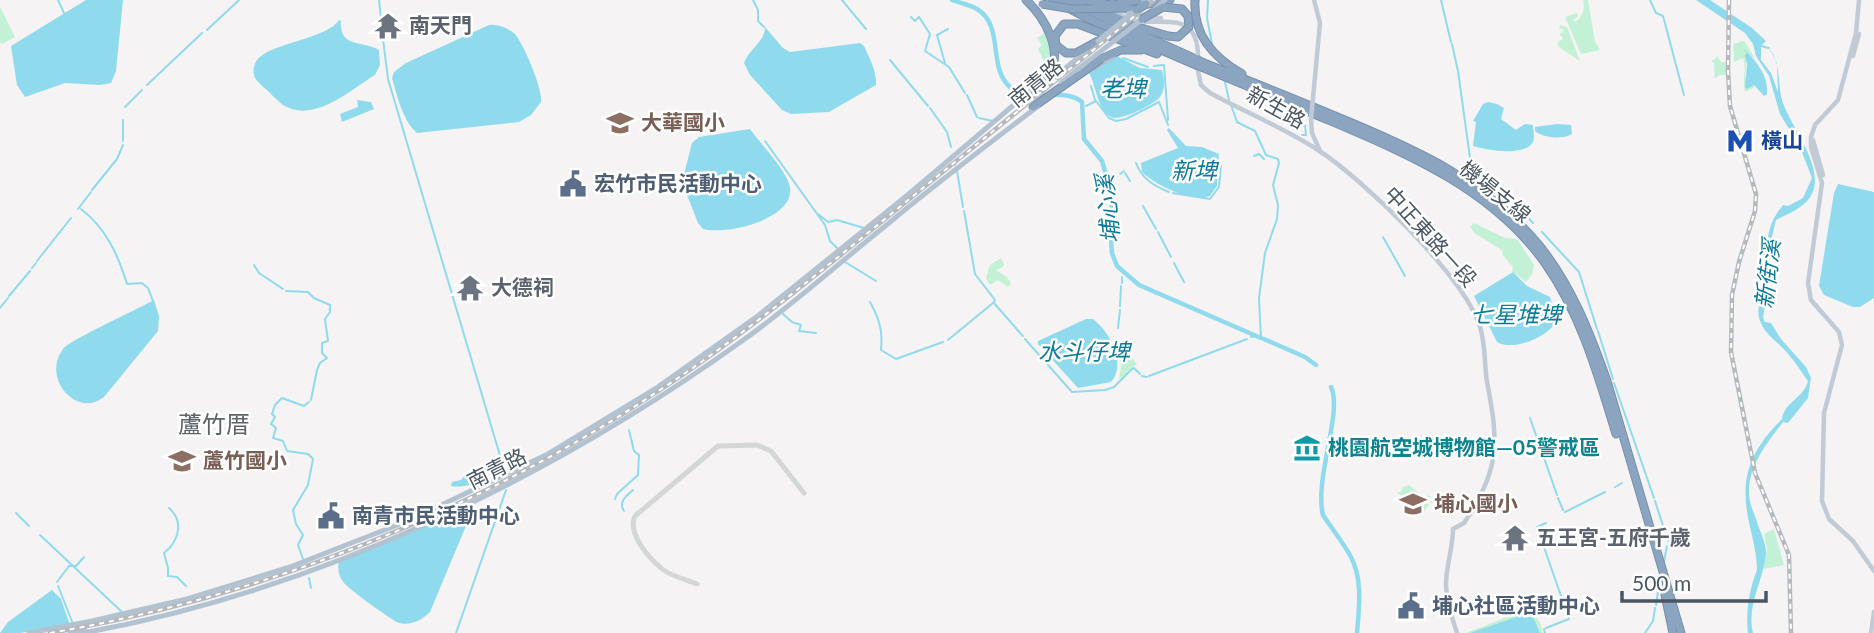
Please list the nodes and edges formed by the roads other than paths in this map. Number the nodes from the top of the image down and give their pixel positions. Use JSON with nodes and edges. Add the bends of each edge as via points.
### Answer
{"nodes":[{"id":1,"x":1026,"y":0,"type":"edge"},
{"id":2,"x":1032,"y":0,"type":"edge"},
{"id":3,"x":1054,"y":0,"type":"edge"},
{"id":4,"x":1065,"y":0,"type":"edge"},
{"id":5,"x":1077,"y":0,"type":"edge"},
{"id":6,"x":1085,"y":0,"type":"edge"},
{"id":7,"x":1092,"y":0,"type":"edge"},
{"id":8,"x":1099,"y":0,"type":"edge"},
{"id":9,"x":1132,"y":0,"type":"edge"},
{"id":10,"x":1138,"y":0,"type":"edge"},
{"id":11,"x":1168,"y":0,"type":"edge"},
{"id":12,"x":1196,"y":0,"type":"edge"},
{"id":13,"x":1314,"y":0,"type":"edge"},
{"id":14,"x":1860,"y":0,"type":"edge"},
{"id":15,"x":1148,"y":1,"type":"edge"},
{"id":16,"x":1132,"y":9,"type":"junction"},
{"id":17,"x":1115,"y":11,"type":"junction"},
{"id":18,"x":1041,"y":19,"type":"dead end"},
{"id":19,"x":1142,"y":19,"type":"junction"},
{"id":20,"x":1098,"y":41,"type":"junction"},
{"id":21,"x":1157,"y":54,"type":"junction"},
{"id":22,"x":1116,"y":55,"type":"dead end"},
{"id":23,"x":1200,"y":65,"type":"junction"},
{"id":24,"x":1225,"y":74,"type":"junction"},
{"id":25,"x":1032,"y":92,"type":"junction"},
{"id":26,"x":1033,"y":107,"type":"junction"},
{"id":27,"x":1312,"y":133,"type":"junction"},
{"id":28,"x":1304,"y":141,"type":"junction"},
{"id":29,"x":1319,"y":148,"type":"junction"},
{"id":30,"x":924,"y":188,"type":"junction"},
{"id":31,"x":903,"y":200,"type":"junction"},
{"id":32,"x":911,"y":204,"type":"junction"},
{"id":33,"x":814,"y":271,"type":"junction"},
{"id":34,"x":799,"y":286,"type":"junction"},
{"id":35,"x":804,"y":292,"type":"junction"},
{"id":36,"x":786,"y":303,"type":"junction"},
{"id":37,"x":697,"y":366,"type":"junction"},
{"id":38,"x":677,"y":375,"type":"junction"},
{"id":39,"x":682,"y":383,"type":"junction"},
{"id":40,"x":601,"y":421,"type":"junction"},
{"id":41,"x":593,"y":433,"type":"junction"},
{"id":42,"x":601,"y":433,"type":"junction"},
{"id":43,"x":455,"y":502,"type":"junction"},
{"id":44,"x":445,"y":504,"type":"junction"},
{"id":45,"x":410,"y":520,"type":"junction"},
{"id":46,"x":1466,"y":522,"type":"junction"},
{"id":47,"x":403,"y":526,"type":"junction"},
{"id":48,"x":414,"y":527,"type":"junction"},
{"id":49,"x":406,"y":533,"type":"junction"},
{"id":50,"x":367,"y":548,"type":"junction"},
{"id":51,"x":349,"y":553,"type":"junction"},
{"id":52,"x":1874,"y":568,"type":"edge"},
{"id":53,"x":213,"y":591,"type":"junction"},
{"id":54,"x":222,"y":591,"type":"junction"},
{"id":55,"x":220,"y":599,"type":"junction"},
{"id":56,"x":209,"y":600,"type":"junction"},
{"id":57,"x":1874,"y":611,"type":"edge"},
{"id":58,"x":134,"y":620,"type":"junction"},
{"id":59,"x":84,"y":623,"type":"junction"},
{"id":60,"x":94,"y":623,"type":"junction"},
{"id":61,"x":124,"y":624,"type":"junction"},
{"id":62,"x":1873,"y":632,"type":"edge"},
{"id":63,"x":36,"y":633,"type":"edge"},
{"id":64,"x":71,"y":633,"type":"edge"},
{"id":65,"x":83,"y":633,"type":"edge"},
{"id":66,"x":1455,"y":633,"type":"edge"},
{"id":67,"x":1677,"y":633,"type":"edge"}],
"edges":[{"from":1,"to":25,"type":"highway","via":[[1045,23],[1054,49],[1050,74]]},
{"from":2,"to":16,"type":"highway","bridge":true,"via":[[1064,8]]},
{"from":3,"to":23,"type":"highway"},
{"from":4,"to":23,"type":"highway"},
{"from":5,"to":19,"type":"highway","bridge":true,"via":[[1168,36],[1178,37],[1186,31],[1189,19],[1182,9],[1163,8]]},
{"from":6,"to":10,"type":"highway","bridge":true,"via":[[1112,5]]},
{"from":7,"to":17,"type":"main road","name":"新生路"},
{"from":8,"to":17,"type":"main road","name":"新生路"},
{"from":9,"to":17,"type":"main road"},
{"from":11,"to":16,"type":"highway"},
{"from":11,"to":19,"type":"main road","name":"南青路","bridge":true},
{"from":12,"to":24,"type":"highway","via":[[1200,34]]},
{"from":13,"to":27,"type":"main road","bridge":true,"via":[[1320,25]]},
{"from":14,"to":52,"type":"main road","via":[[1840,101],[1818,124],[1813,142],[1825,186],[1810,290],[1844,342],[1825,427],[1824,497],[1832,518],[1857,542]]},
{"from":15,"to":16,"type":"highway","bridge":true},
{"from":16,"to":20,"type":"main road","name":"南青路","bridge":true},
{"from":17,"to":23,"type":"main road","name":"新生路","via":[[1180,20],[1199,40]]},
{"from":18,"to":25,"type":"main road","via":[[1049,38],[1051,63]]},
{"from":19,"to":26,"type":"main road","name":"南青路","bridge":true},
{"from":20,"to":21,"type":"highway","via":[[1076,53],[1066,53],[1055,39],[1060,28],[1070,23]]},
{"from":20,"to":25,"type":"main road","name":"南青路"},
{"from":21,"to":23,"type":"highway"},
{"from":21,"to":26,"type":"highway","bridge":true,"via":[[1116,51]]},
{"from":22,"to":32,"type":"main road","via":[[1058,91]]},
{"from":23,"to":24,"type":"highway"},
{"from":23,"to":28,"type":"main road","name":"新生路","via":[[1201,85]]},
{"from":24,"to":67,"type":"highway","name":"機場支線","via":[[1442,172],[1492,207],[1533,248],[1586,339]]},
{"from":24,"to":67,"type":"highway","name":"機場支線","via":[[1285,95],[1449,168],[1497,202],[1539,245],[1566,285],[1607,381]]},
{"from":25,"to":30,"type":"main road","name":"南青路"},
{"from":25,"to":31,"type":"main road"},
{"from":26,"to":30,"type":"main road","name":"南青路"},
{"from":27,"to":28,"type":"main road"},
{"from":27,"to":29,"type":"main road","name":"中正東路一段"},
{"from":28,"to":29,"type":"main road","name":"中正東路一段"},
{"from":29,"to":46,"type":"main road","name":"中正東路一段","via":[[1407,229],[1458,286],[1479,323],[1496,439],[1486,488]]},
{"from":29,"to":46,"type":"main road","name":"中正東路一段","via":[[1395,213],[1462,289],[1480,321],[1498,442],[1490,485]]},
{"from":30,"to":31,"type":"main road","name":"南青路"},
{"from":30,"to":32,"type":"main road","name":"南青路"},
{"from":30,"to":34,"type":"main road","name":"南青路"},
{"from":30,"to":36,"type":"main road","name":"南青路"},
{"from":31,"to":33,"type":"main road"},
{"from":32,"to":35,"type":"main road"},
{"from":33,"to":34,"type":"main road","name":"南青路"},
{"from":33,"to":38,"type":"main road"},
{"from":34,"to":37,"type":"main road","name":"南青路"},
{"from":35,"to":36,"type":"main road","name":"南青路"},
{"from":35,"to":39,"type":"main road"},
{"from":36,"to":37,"type":"main road","name":"南青路"},
{"from":37,"to":38,"type":"main road","name":"南青路"},
{"from":37,"to":39,"type":"main road","name":"南青路"},
{"from":37,"to":41,"type":"main road","name":"南青路"},
{"from":38,"to":40,"type":"main road"},
{"from":39,"to":42,"type":"main road"},
{"from":40,"to":41,"type":"main road","name":"南青路"},
{"from":40,"to":44,"type":"main road","via":[[548,454]]},
{"from":41,"to":42,"type":"main road","name":"南青路"},
{"from":41,"to":43,"type":"main road","name":"南青路"},
{"from":41,"to":48,"type":"main road","name":"南青路","via":[[509,482]]},
{"from":42,"to":49,"type":"main road","via":[[504,487]]},
{"from":43,"to":44,"type":"main road","name":"南青路"},
{"from":43,"to":47,"type":"main road","name":"南青路"},
{"from":44,"to":45,"type":"main road"},
{"from":45,"to":47,"type":"main road","name":"南青路"},
{"from":45,"to":53,"type":"main road"},
{"from":46,"to":66,"type":"main road","via":[[1453,529],[1444,584]]},
{"from":47,"to":54,"type":"main road","name":"南青路"},
{"from":48,"to":49,"type":"main road","name":"南青路"},
{"from":48,"to":51,"type":"main road","name":"南青路"},
{"from":49,"to":50,"type":"main road"},
{"from":50,"to":51,"type":"main road","name":"南青路"},
{"from":50,"to":55,"type":"main road"},
{"from":51,"to":56,"type":"main road","name":"南青路"},
{"from":53,"to":54,"type":"main road","name":"南青路"},
{"from":53,"to":59,"type":"main road"},
{"from":54,"to":60,"type":"main road","name":"南青路"},
{"from":55,"to":56,"type":"main road","name":"南青路"},
{"from":55,"to":61,"type":"main road"},
{"from":56,"to":58,"type":"main road","name":"南青路"},
{"from":57,"to":62,"type":"main road"},
{"from":58,"to":61,"type":"main road","name":"南青路"},
{"from":58,"to":64,"type":"main road","name":"南青路"},
{"from":59,"to":60,"type":"main road","name":"南青路"},
{"from":59,"to":63,"type":"main road"},
{"from":60,"to":63,"type":"main road","name":"南青路"},
{"from":61,"to":65,"type":"main road"}]}
